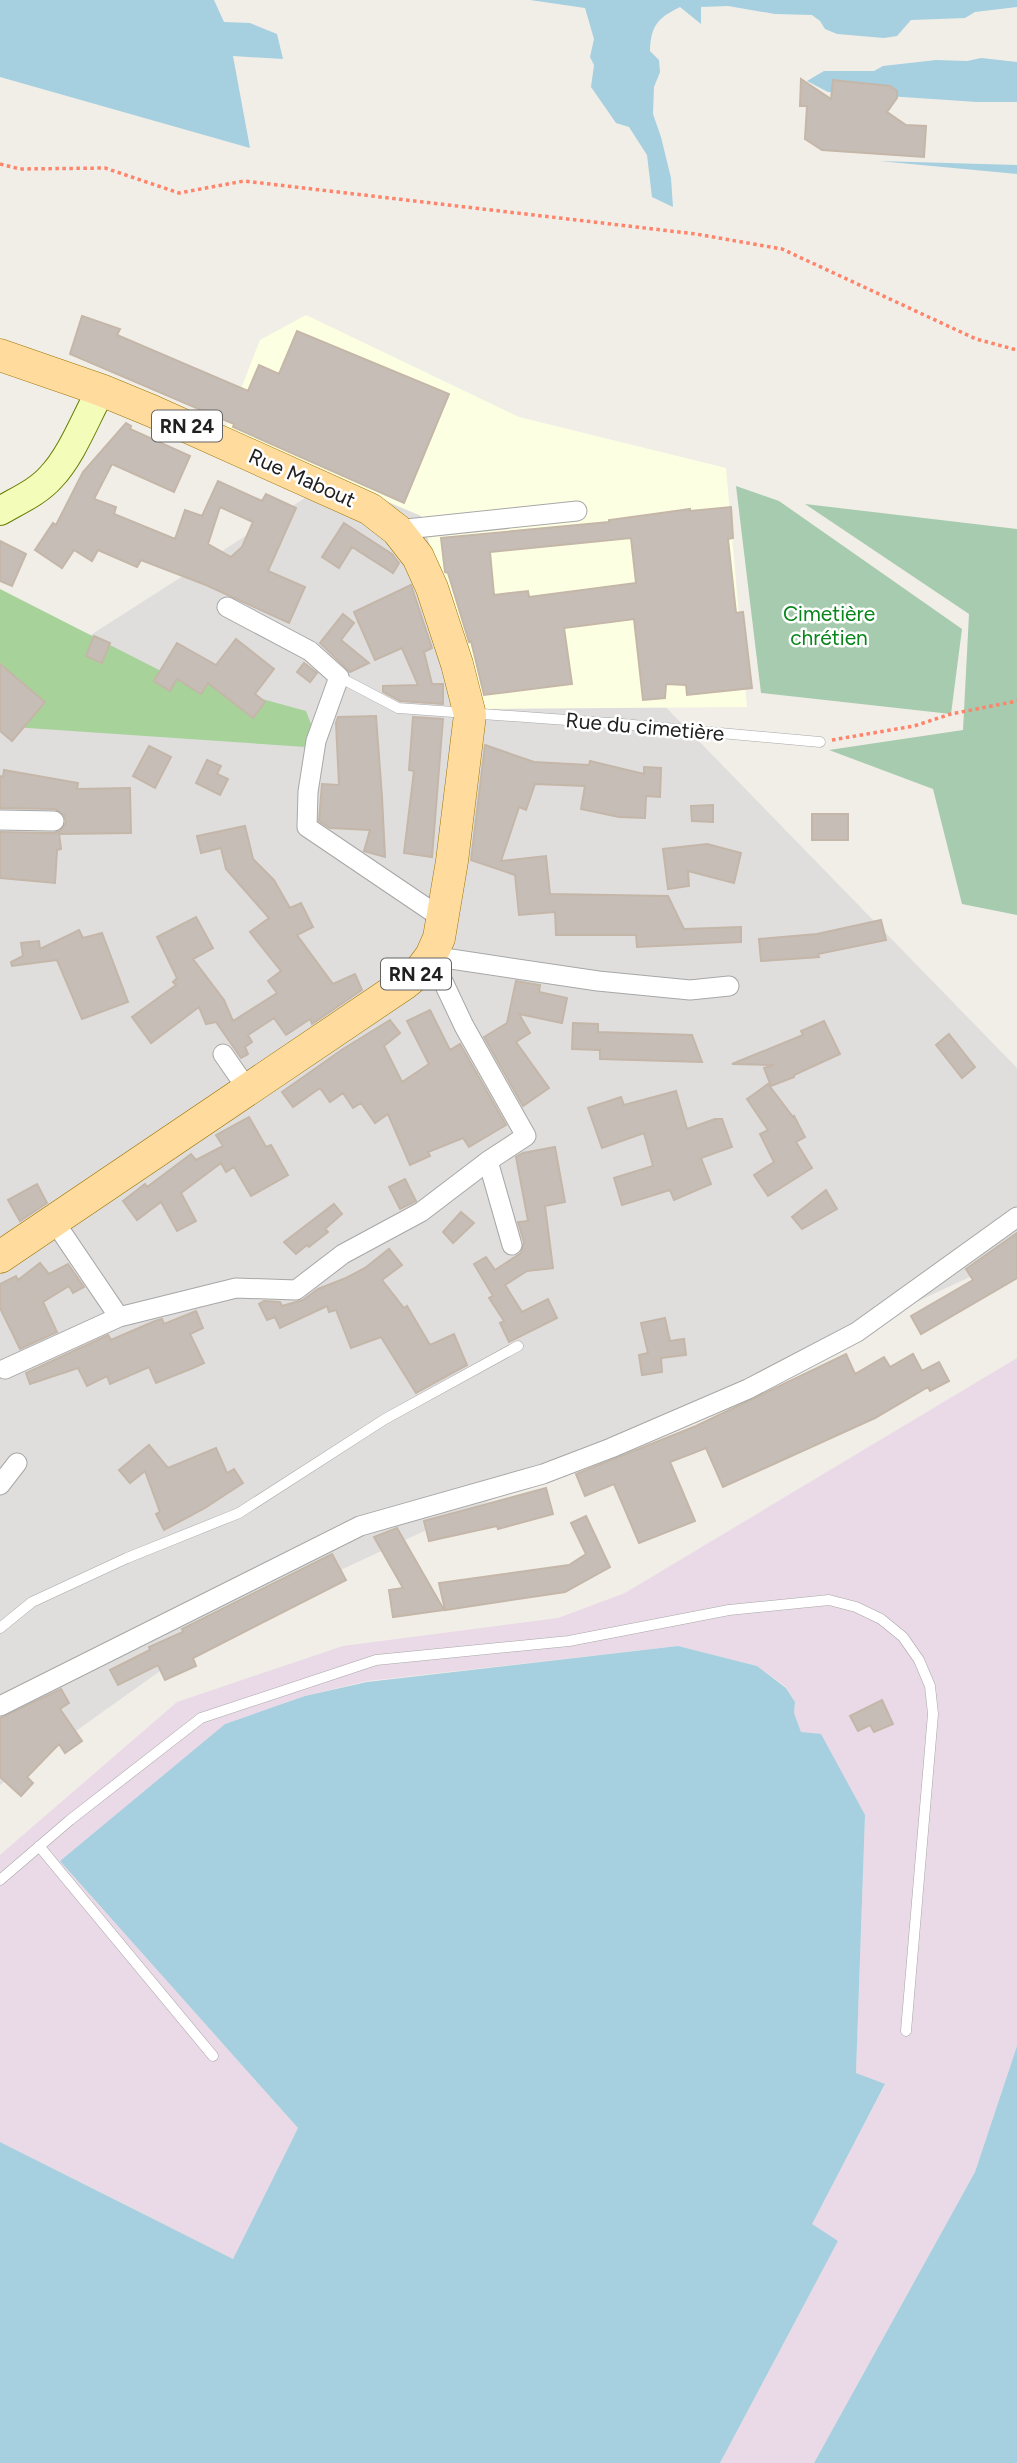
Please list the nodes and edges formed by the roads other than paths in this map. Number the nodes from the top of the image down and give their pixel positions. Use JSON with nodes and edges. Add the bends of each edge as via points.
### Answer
{"nodes":[{"id":1,"x":0,"y":355,"type":"edge"},
{"id":2,"x":101,"y":390,"type":"junction"},
{"id":3,"x":0,"y":511,"type":"edge"},
{"id":4,"x":577,"y":511,"type":"dead end"},
{"id":5,"x":397,"y":530,"type":"junction"},
{"id":6,"x":227,"y":607,"type":"dead end"},
{"id":7,"x":339,"y":677,"type":"junction"},
{"id":8,"x":470,"y":715,"type":"junction"},
{"id":9,"x":820,"y":742,"type":"road end"},
{"id":10,"x":0,"y":820,"type":"edge"},
{"id":11,"x":54,"y":821,"type":"dead end"},
{"id":12,"x":443,"y":919,"type":"junction"},
{"id":13,"x":431,"y":956,"type":"junction"},
{"id":14,"x":729,"y":986,"type":"dead end"},
{"id":15,"x":223,"y":1054,"type":"dead end"},
{"id":16,"x":248,"y":1090,"type":"junction"},
{"id":17,"x":488,"y":1161,"type":"junction"},
{"id":18,"x":1017,"y":1217,"type":"edge"},
{"id":19,"x":54,"y":1220,"type":"junction"},
{"id":20,"x":512,"y":1245,"type":"dead end"},
{"id":21,"x":0,"y":1257,"type":"edge"},
{"id":22,"x":119,"y":1317,"type":"junction"},
{"id":23,"x":518,"y":1346,"type":"dead end"},
{"id":24,"x":5,"y":1369,"type":"dead end"},
{"id":25,"x":17,"y":1463,"type":"dead end"},
{"id":26,"x":0,"y":1485,"type":"edge"},
{"id":27,"x":0,"y":1628,"type":"edge"},
{"id":28,"x":0,"y":1706,"type":"edge"},
{"id":29,"x":39,"y":1846,"type":"junction"},
{"id":30,"x":0,"y":1880,"type":"edge"},
{"id":31,"x":906,"y":2031,"type":"dead end"},
{"id":32,"x":213,"y":2056,"type":"dead end"}],
"edges":[{"from":1,"to":2,"type":"main road","name":"Rue Mabout","number":"RN 24"},
{"from":2,"to":3,"type":"street","via":[[51,478]]},
{"from":2,"to":5,"type":"main road","name":"Rue Mabout","number":"RN 24","via":[[370,509]]},
{"from":4,"to":5,"type":"street"},
{"from":5,"to":8,"type":"main road","number":"RN 24","via":[[418,557],[432,588]]},
{"from":6,"to":7,"type":"street","via":[[310,651]]},
{"from":7,"to":8,"type":"lane","name":"Rue du cimetière","via":[[398,708]]},
{"from":7,"to":12,"type":"street","via":[[316,741],[307,827]]},
{"from":8,"to":9,"type":"lane","name":"Rue du cimetière"},
{"from":8,"to":12,"type":"main road","number":"RN 24"},
{"from":10,"to":11,"type":"street"},
{"from":12,"to":13,"type":"main road","number":"RN 24"},
{"from":13,"to":14,"type":"street","via":[[598,981],[690,990]]},
{"from":13,"to":16,"type":"main road","number":"RN 24","via":[[404,984]]},
{"from":13,"to":17,"type":"street","via":[[526,1136]]},
{"from":15,"to":16,"type":"street"},
{"from":16,"to":19,"type":"main road","number":"RN 24"},
{"from":17,"to":20,"type":"street"},
{"from":17,"to":22,"type":"street","via":[[421,1212],[343,1254],[296,1290],[236,1288]]},
{"from":18,"to":28,"type":"street","via":[[857,1332],[748,1389],[543,1474],[360,1526]]},
{"from":19,"to":21,"type":"main road","number":"RN 24"},
{"from":19,"to":22,"type":"street"},
{"from":22,"to":24,"type":"street"},
{"from":23,"to":27,"type":"lane","via":[[385,1419],[239,1513],[32,1602]]},
{"from":25,"to":26,"type":"street"},
{"from":29,"to":30,"type":"lane"},
{"from":29,"to":31,"type":"lane","via":[[201,1718],[376,1660],[569,1641],[729,1610],[828,1600],[856,1606],[903,1637],[929,1686],[933,1714]]},
{"from":29,"to":32,"type":"lane"}]}
